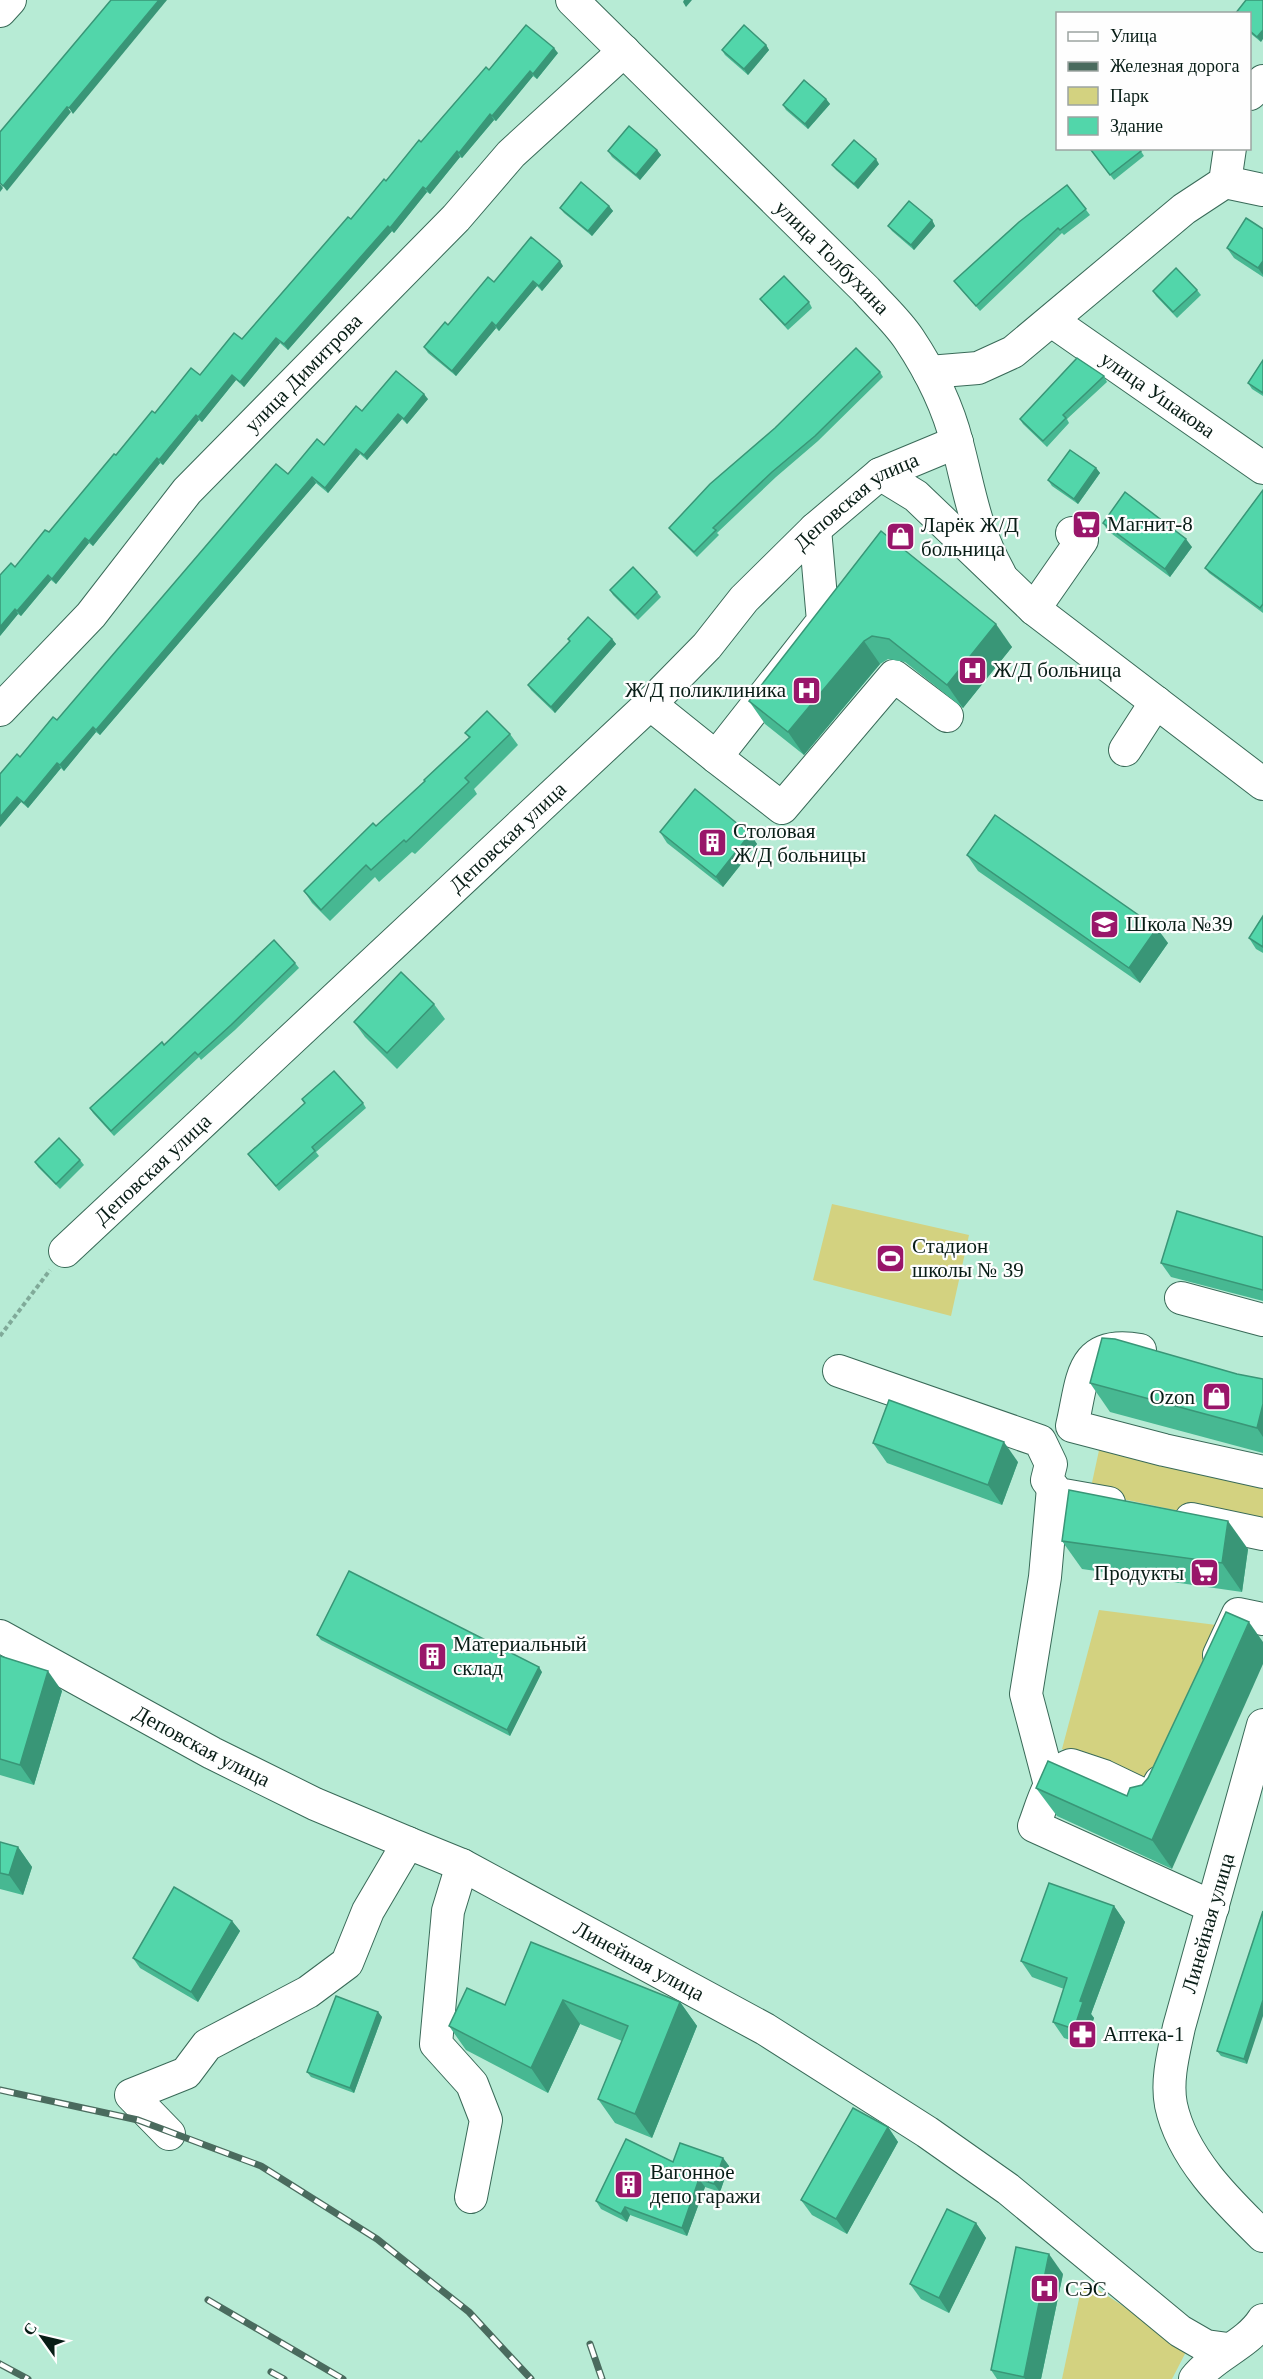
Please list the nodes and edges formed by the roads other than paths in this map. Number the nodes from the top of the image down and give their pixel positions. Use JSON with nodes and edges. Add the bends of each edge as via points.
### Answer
{"nodes":[{"id":1,"x":10,"y":0,"type":"edge"},
{"id":2,"x":572,"y":0,"type":"edge"},
{"id":3,"x":0,"y":10,"type":"edge"},
{"id":4,"x":624,"y":51,"type":"junction"},
{"id":5,"x":1263,"y":81,"type":"edge"},
{"id":6,"x":1251,"y":93,"type":"edge"},
{"id":7,"x":1230,"y":150,"type":"edge"},
{"id":8,"x":1225,"y":182,"type":"junction"},
{"id":9,"x":1263,"y":190,"type":"edge"},
{"id":10,"x":1052,"y":321,"type":"junction"},
{"id":11,"x":929,"y":372,"type":"junction"},
{"id":12,"x":957,"y":442,"type":"junction"},
{"id":13,"x":1263,"y":468,"type":"edge"},
{"id":14,"x":880,"y":474,"type":"junction"},
{"id":15,"x":815,"y":529,"type":"junction"},
{"id":16,"x":1072,"y":533,"type":"dead end"},
{"id":17,"x":1000,"y":574,"type":"junction"},
{"id":18,"x":1034,"y":609,"type":"junction"},
{"id":19,"x":1156,"y":702,"type":"junction"},
{"id":20,"x":650,"y":704,"type":"junction"},
{"id":21,"x":0,"y":710,"type":"edge"},
{"id":22,"x":947,"y":716,"type":"dead end"},
{"id":23,"x":1125,"y":750,"type":"dead end"},
{"id":24,"x":716,"y":757,"type":"junction"},
{"id":25,"x":1263,"y":784,"type":"edge"},
{"id":26,"x":65,"y":1251,"type":"road end"},
{"id":27,"x":1181,"y":1298,"type":"dead end"},
{"id":28,"x":1263,"y":1320,"type":"edge"},
{"id":29,"x":1170,"y":1356,"type":"edge"},
{"id":30,"x":839,"y":1371,"type":"dead end"},
{"id":31,"x":1263,"y":1472,"type":"edge"},
{"id":32,"x":1053,"y":1488,"type":"junction"},
{"id":33,"x":1263,"y":1534,"type":"edge"},
{"id":34,"x":1263,"y":1619,"type":"edge"},
{"id":35,"x":0,"y":1636,"type":"edge"},
{"id":36,"x":1206,"y":1684,"type":"edge"},
{"id":37,"x":1263,"y":1725,"type":"edge"},
{"id":38,"x":1172,"y":1757,"type":"edge"},
{"id":39,"x":1050,"y":1785,"type":"junction"},
{"id":40,"x":408,"y":1843,"type":"junction"},
{"id":41,"x":462,"y":1865,"type":"junction"},
{"id":42,"x":1213,"y":1906,"type":"junction"},
{"id":43,"x":170,"y":2134,"type":"dead end"},
{"id":44,"x":471,"y":2197,"type":"dead end"},
{"id":45,"x":1263,"y":2236,"type":"edge"},
{"id":46,"x":1263,"y":2320,"type":"edge"},
{"id":47,"x":1228,"y":2349,"type":"junction"},
{"id":48,"x":1195,"y":2379,"type":"edge"}],
"edges":[{"from":1,"to":3,"type":"street"},
{"from":2,"to":4,"type":"street","name":"улица Толбухина"},
{"from":4,"to":11,"type":"street","name":"улица Толбухина","via":[[866,290],[907,337]]},
{"from":4,"to":21,"type":"street","name":"улица Димитрова","via":[[511,154],[456,218],[187,491],[91,615]]},
{"from":5,"to":6,"type":"street"},
{"from":7,"to":8,"type":"street"},
{"from":8,"to":9,"type":"street"},
{"from":8,"to":10,"type":"street","via":[[1184,209]]},
{"from":10,"to":11,"type":"street","via":[[1013,352],[978,368]]},
{"from":10,"to":13,"type":"street","name":"улица Ушакова"},
{"from":11,"to":12,"type":"street","name":"улица Толбухина"},
{"from":12,"to":14,"type":"street","name":"Деповская улица"},
{"from":12,"to":17,"type":"street","name":"улица Толбухина","via":[[965,485],[985,547]]},
{"from":14,"to":15,"type":"street","name":"Деповская улица"},
{"from":14,"to":17,"type":"street","name":"улица Толбухина","via":[[916,496]]},
{"from":15,"to":20,"type":"street","name":"Деповская улица","via":[[744,599],[706,646]]},
{"from":15,"to":24,"type":"street","via":[[823,621]]},
{"from":16,"to":18,"type":"street","via":[[1082,540]]},
{"from":17,"to":18,"type":"street","name":"улица Толбухина"},
{"from":18,"to":19,"type":"street","name":"улица Толбухина"},
{"from":19,"to":23,"type":"street"},
{"from":19,"to":25,"type":"street","name":"улица Толбухина"},
{"from":20,"to":24,"type":"street"},
{"from":20,"to":26,"type":"street","name":"Деповская улица"},
{"from":22,"to":24,"type":"street","via":[[894,676],[782,808]]},
{"from":27,"to":28,"type":"street"},
{"from":29,"to":31,"type":"street","via":[[1120,1347],[1103,1349],[1088,1362],[1072,1426]]},
{"from":30,"to":32,"type":"street","via":[[1040,1441],[1051,1464],[1047,1480]]},
{"from":32,"to":33,"type":"street","via":[[1058,1494]]},
{"from":32,"to":39,"type":"street","via":[[1045,1577],[1026,1695]]},
{"from":34,"to":36,"type":"street","via":[[1238,1614]]},
{"from":35,"to":40,"type":"street","name":"Деповская улица","via":[[212,1753],[315,1804]]},
{"from":37,"to":42,"type":"street","name":"Линейная улица"},
{"from":38,"to":39,"type":"street","via":[[1152,1799],[1071,1764],[1059,1771]]},
{"from":39,"to":42,"type":"street","via":[[1034,1826]]},
{"from":40,"to":41,"type":"street","name":"Линейная улица"},
{"from":40,"to":43,"type":"street","via":[[368,1911],[347,1964],[309,1992],[207,2045],[186,2073],[131,2095]]},
{"from":41,"to":44,"type":"street","via":[[448,1911],[436,2044],[472,2084],[486,2120]]},
{"from":41,"to":47,"type":"street","name":"Линейная улица","via":[[796,2049],[1008,2189],[1180,2331],[1206,2346]]},
{"from":42,"to":45,"type":"street","name":"Линейная улица","via":[[1179,2027],[1171,2068],[1171,2104],[1190,2152],[1218,2190]]},
{"from":46,"to":47,"type":"street","via":[[1257,2329]]},
{"from":47,"to":48,"type":"street"}]}
